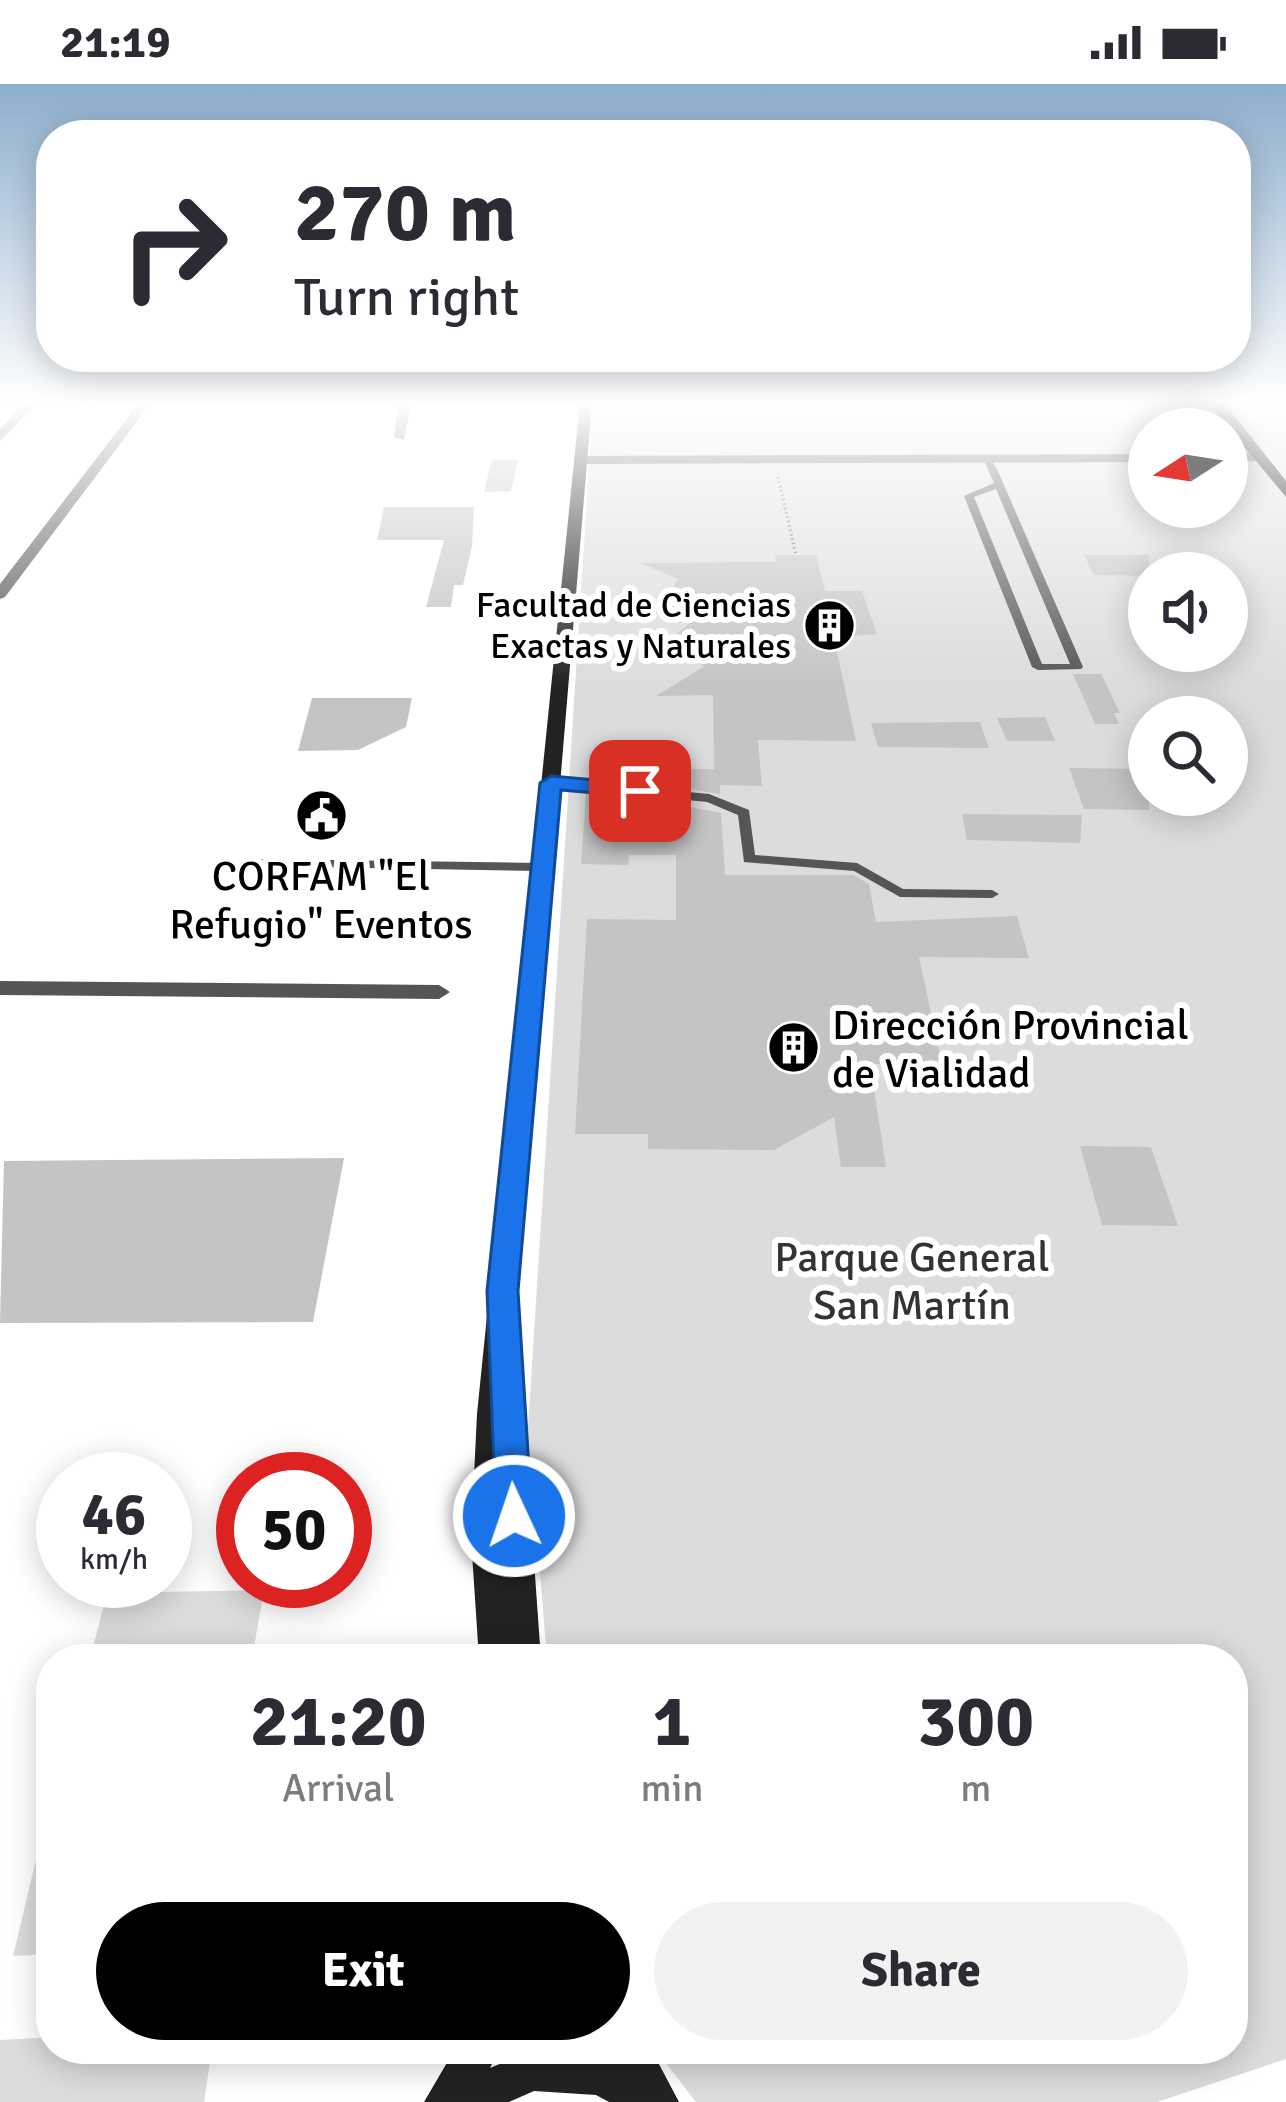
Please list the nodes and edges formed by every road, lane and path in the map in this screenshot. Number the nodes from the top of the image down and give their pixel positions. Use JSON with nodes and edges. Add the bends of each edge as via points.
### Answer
{"nodes":[{"id":1,"x":74,"y":497,"type":"edge"},
{"id":2,"x":578,"y":497,"type":"edge"},
{"id":3,"x":783,"y":497,"type":"edge"},
{"id":4,"x":969,"y":497,"type":"edge"},
{"id":5,"x":1003,"y":497,"type":"edge"},
{"id":6,"x":796,"y":555,"type":"dead end"},
{"id":7,"x":0,"y":594,"type":"edge"},
{"id":8,"x":551,"y":783,"type":"junction"},
{"id":9,"x":256,"y":862,"type":"dead end"},
{"id":10,"x":543,"y":867,"type":"junction"},
{"id":11,"x":992,"y":894,"type":"dead end"},
{"id":12,"x":0,"y":988,"type":"edge"},
{"id":13,"x":439,"y":992,"type":"dead end"},
{"id":14,"x":503,"y":1291,"type":"junction"},
{"id":15,"x":495,"y":1644,"type":"edge"},
{"id":16,"x":523,"y":1644,"type":"edge"},
{"id":17,"x":469,"y":2064,"type":"edge"},
{"id":18,"x":636,"y":2064,"type":"edge"},
{"id":19,"x":445,"y":2102,"type":"edge"},
{"id":20,"x":463,"y":2102,"type":"edge"},
{"id":21,"x":654,"y":2102,"type":"edge"}],
"edges":[{"from":1,"to":7,"type":"street"},
{"from":2,"to":8,"type":"main road"},
{"from":3,"to":6,"type":"path"},
{"from":4,"to":5,"type":"lane","via":[[1038,667],[1077,667]]},
{"from":8,"to":10,"type":"main road"},
{"from":8,"to":11,"type":"lane","via":[[710,798],[744,813],[748,859],[856,867],[900,893]]},
{"from":9,"to":10,"type":"lane"},
{"from":10,"to":14,"type":"main road"},
{"from":12,"to":13,"type":"street"},
{"from":14,"to":15,"type":"main road","via":[[487,1538]]},
{"from":14,"to":16,"type":"main road"},
{"from":17,"to":19,"type":"main road"},
{"from":18,"to":21,"type":"main road"},
{"from":20,"to":21,"type":"main road","via":[[533,2070],[600,2075]]}]}
